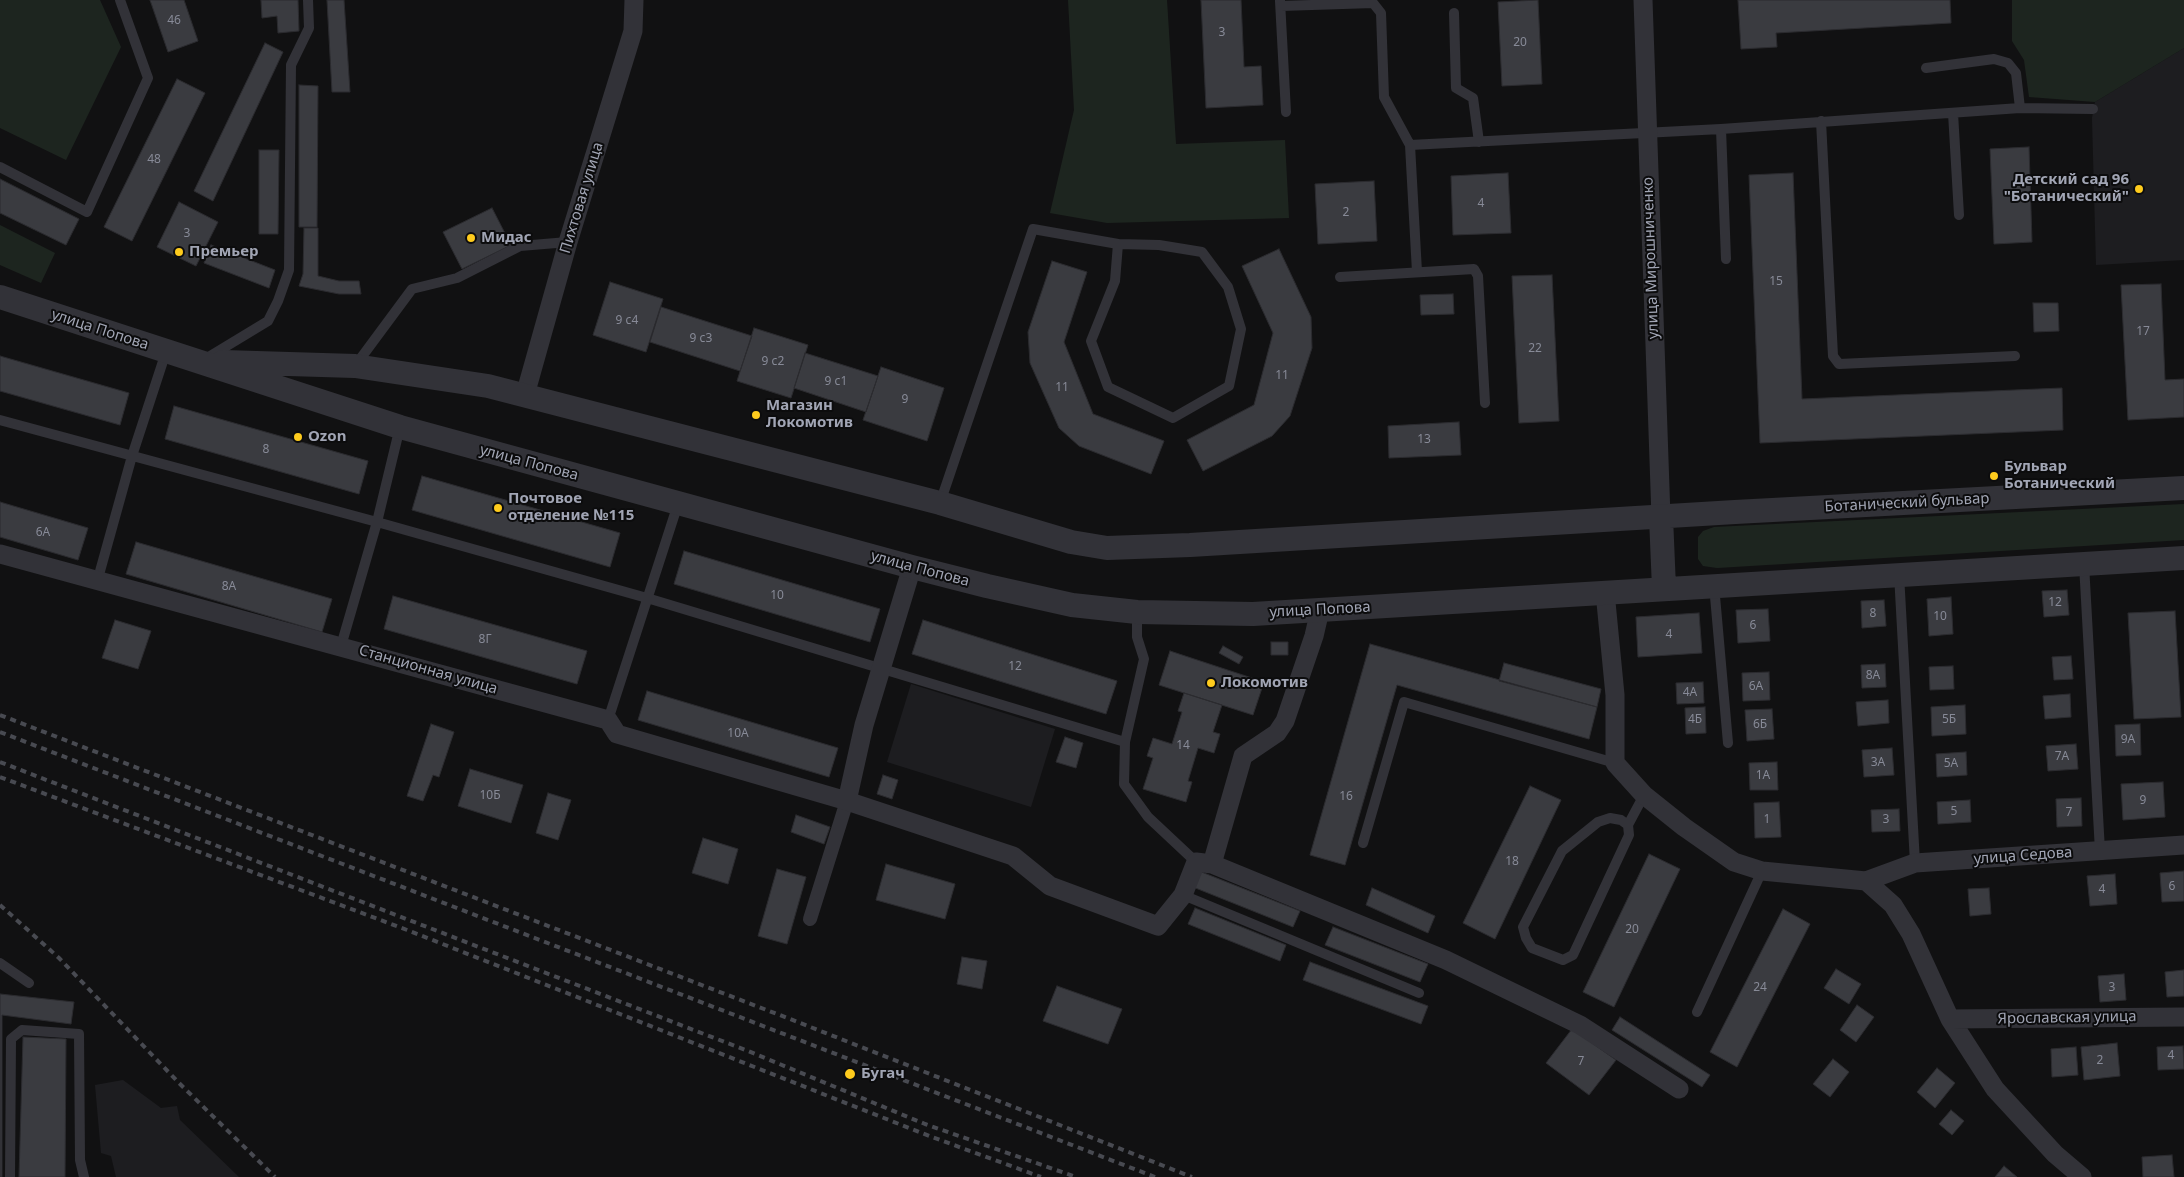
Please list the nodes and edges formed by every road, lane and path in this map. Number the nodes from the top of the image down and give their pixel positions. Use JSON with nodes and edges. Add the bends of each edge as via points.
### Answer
{"nodes":[{"id":1,"x":120,"y":0,"type":"edge"},
{"id":2,"x":308,"y":0,"type":"edge"},
{"id":3,"x":634,"y":0,"type":"edge"},
{"id":4,"x":1642,"y":0,"type":"edge"},
{"id":5,"x":1280,"y":3,"type":"edge"},
{"id":6,"x":1454,"y":13,"type":"dead end"},
{"id":7,"x":1926,"y":68,"type":"dead end"},
{"id":8,"x":2020,"y":108,"type":"junction"},
{"id":9,"x":2093,"y":109,"type":"dead end"},
{"id":10,"x":1286,"y":112,"type":"dead end"},
{"id":11,"x":1953,"y":113,"type":"junction"},
{"id":12,"x":1821,"y":121,"type":"junction"},
{"id":13,"x":1721,"y":129,"type":"junction"},
{"id":14,"x":1646,"y":132,"type":"junction"},
{"id":15,"x":1479,"y":142,"type":"junction"},
{"id":16,"x":1410,"y":145,"type":"junction"},
{"id":17,"x":0,"y":168,"type":"edge"},
{"id":18,"x":1959,"y":215,"type":"dead end"},
{"id":19,"x":568,"y":242,"type":"junction"},
{"id":20,"x":1118,"y":244,"type":"junction"},
{"id":21,"x":1726,"y":259,"type":"dead end"},
{"id":22,"x":1417,"y":272,"type":"junction"},
{"id":23,"x":1340,"y":277,"type":"dead end"},
{"id":24,"x":0,"y":297,"type":"edge"},
{"id":25,"x":166,"y":352,"type":"junction"},
{"id":26,"x":2015,"y":356,"type":"dead end"},
{"id":27,"x":200,"y":361,"type":"junction"},
{"id":28,"x":355,"y":366,"type":"junction"},
{"id":29,"x":525,"y":395,"type":"junction"},
{"id":30,"x":1485,"y":403,"type":"dead end"},
{"id":31,"x":0,"y":420,"type":"edge"},
{"id":32,"x":400,"y":427,"type":"junction"},
{"id":33,"x":132,"y":456,"type":"junction"},
{"id":34,"x":2184,"y":488,"type":"edge"},
{"id":35,"x":940,"y":503,"type":"junction"},
{"id":36,"x":678,"y":504,"type":"junction"},
{"id":37,"x":1660,"y":517,"type":"junction"},
{"id":38,"x":377,"y":522,"type":"junction"},
{"id":39,"x":0,"y":554,"type":"edge"},
{"id":40,"x":2184,"y":558,"type":"edge"},
{"id":41,"x":2084,"y":564,"type":"junction"},
{"id":42,"x":912,"y":567,"type":"junction"},
{"id":43,"x":1899,"y":574,"type":"junction"},
{"id":44,"x":97,"y":582,"type":"junction"},
{"id":45,"x":1714,"y":585,"type":"junction"},
{"id":46,"x":1664,"y":588,"type":"junction"},
{"id":47,"x":1605,"y":592,"type":"junction"},
{"id":48,"x":647,"y":598,"type":"junction"},
{"id":49,"x":1320,"y":610,"type":"junction"},
{"id":50,"x":1137,"y":612,"type":"junction"},
{"id":51,"x":342,"y":646,"type":"junction"},
{"id":52,"x":881,"y":669,"type":"junction"},
{"id":53,"x":608,"y":720,"type":"junction"},
{"id":54,"x":1125,"y":742,"type":"junction"},
{"id":55,"x":1728,"y":743,"type":"dead end"},
{"id":56,"x":1615,"y":764,"type":"junction"},
{"id":57,"x":1644,"y":795,"type":"junction"},
{"id":58,"x":847,"y":801,"type":"junction"},
{"id":59,"x":1628,"y":825,"type":"junction"},
{"id":60,"x":1363,"y":843,"type":"dead end"},
{"id":61,"x":2184,"y":845,"type":"edge"},
{"id":62,"x":2100,"y":851,"type":"junction"},
{"id":63,"x":1204,"y":863,"type":"junction"},
{"id":64,"x":1915,"y":863,"type":"junction"},
{"id":65,"x":1762,"y":871,"type":"junction"},
{"id":66,"x":1866,"y":881,"type":"junction"},
{"id":67,"x":1183,"y":895,"type":"junction"},
{"id":68,"x":810,"y":919,"type":"dead end"},
{"id":69,"x":0,"y":963,"type":"edge"},
{"id":70,"x":29,"y":983,"type":"dead end"},
{"id":71,"x":1419,"y":993,"type":"dead end"},
{"id":72,"x":1697,"y":1012,"type":"dead end"},
{"id":73,"x":2184,"y":1017,"type":"edge"},
{"id":74,"x":1950,"y":1019,"type":"junction"},
{"id":75,"x":1679,"y":1089,"type":"dead end"},
{"id":76,"x":10,"y":1177,"type":"edge"},
{"id":77,"x":84,"y":1177,"type":"edge"},
{"id":78,"x":2082,"y":1177,"type":"edge"}],
"edges":[{"from":1,"to":17,"type":"lane","via":[[148,78],[87,212]]},
{"from":2,"to":27,"type":"lane","via":[[309,28],[291,65],[289,270],[268,321]]},
{"from":3,"to":19,"type":"street","name":"Пихтовая улица","via":[[633,31]]},
{"from":4,"to":14,"type":"street","name":"улица Мирошниченко"},
{"from":5,"to":10,"type":"lane"},
{"from":5,"to":16,"type":"lane","via":[[1373,3],[1381,13],[1384,97]]},
{"from":6,"to":15,"type":"lane","via":[[1456,88],[1473,98]]},
{"from":7,"to":8,"type":"lane","via":[[1994,59],[2008,63],[2016,73]]},
{"from":8,"to":9,"type":"lane"},
{"from":8,"to":11,"type":"lane"},
{"from":11,"to":12,"type":"lane"},
{"from":11,"to":18,"type":"lane"},
{"from":12,"to":13,"type":"lane"},
{"from":12,"to":26,"type":"lane","via":[[1833,356],[1839,364]]},
{"from":13,"to":14,"type":"lane"},
{"from":13,"to":21,"type":"lane"},
{"from":14,"to":15,"type":"lane"},
{"from":14,"to":37,"type":"street","name":"улица Мирошниченко"},
{"from":15,"to":16,"type":"lane"},
{"from":16,"to":22,"type":"lane"},
{"from":19,"to":28,"type":"lane","via":[[520,246],[457,278],[412,289]]},
{"from":19,"to":29,"type":"street","name":"Пихтовая улица"},
{"from":20,"to":20,"type":"lane","via":[[1115,281],[1091,341],[1108,387],[1172,418],[1229,386],[1242,329],[1228,287],[1202,252],[1159,245]]},
{"from":20,"to":35,"type":"lane","via":[[1033,229]]},
{"from":22,"to":23,"type":"lane"},
{"from":22,"to":30,"type":"lane","via":[[1474,269],[1478,276]]},
{"from":24,"to":25,"type":"street","name":"улица Попова"},
{"from":25,"to":27,"type":"street","name":"улица Попова"},
{"from":25,"to":33,"type":"lane"},
{"from":27,"to":28,"type":"street","name":"улица Попова"},
{"from":27,"to":32,"type":"street","name":"улица Попова"},
{"from":28,"to":29,"type":"street","name":"улица Попова","via":[[488,386]]},
{"from":29,"to":35,"type":"street","name":"улица Попова"},
{"from":31,"to":33,"type":"lane"},
{"from":32,"to":36,"type":"street","name":"улица Попова"},
{"from":32,"to":38,"type":"lane"},
{"from":33,"to":38,"type":"lane"},
{"from":33,"to":44,"type":"lane"},
{"from":34,"to":37,"type":"street","name":"Ботанический бульвар"},
{"from":35,"to":37,"type":"street","name":"улица Попова","via":[[1071,542],[1108,548]]},
{"from":36,"to":42,"type":"street","name":"улица Попова"},
{"from":36,"to":48,"type":"lane"},
{"from":37,"to":46,"type":"street"},
{"from":38,"to":48,"type":"lane"},
{"from":38,"to":51,"type":"lane"},
{"from":39,"to":44,"type":"street","name":"Станционная улица"},
{"from":40,"to":41,"type":"street"},
{"from":41,"to":43,"type":"street"},
{"from":41,"to":62,"type":"lane"},
{"from":42,"to":50,"type":"street","name":"улица Попова","via":[[1063,603]]},
{"from":42,"to":52,"type":"street"},
{"from":43,"to":45,"type":"street"},
{"from":43,"to":64,"type":"lane"},
{"from":44,"to":51,"type":"street","name":"Станционная улица"},
{"from":45,"to":46,"type":"street"},
{"from":45,"to":55,"type":"lane"},
{"from":46,"to":47,"type":"street","name":"улица Попова"},
{"from":47,"to":49,"type":"street","name":"улица Попова"},
{"from":47,"to":56,"type":"street","via":[[1615,695]]},
{"from":48,"to":52,"type":"lane"},
{"from":48,"to":53,"type":"lane"},
{"from":49,"to":50,"type":"street","name":"улица Попова","via":[[1253,614]]},
{"from":49,"to":63,"type":"street","via":[[1285,721],[1277,733],[1243,756]]},
{"from":50,"to":54,"type":"lane","via":[[1137,637],[1144,659]]},
{"from":51,"to":53,"type":"street","name":"Станционная улица"},
{"from":52,"to":54,"type":"lane"},
{"from":52,"to":58,"type":"street"},
{"from":53,"to":58,"type":"street","name":"Станционная улица","via":[[617,734]]},
{"from":54,"to":63,"type":"lane","via":[[1124,784],[1148,817]]},
{"from":56,"to":57,"type":"street"},
{"from":56,"to":60,"type":"lane","via":[[1404,702]]},
{"from":57,"to":59,"type":"lane"},
{"from":57,"to":65,"type":"street","via":[[1734,862]]},
{"from":58,"to":67,"type":"street","name":"Станционная улица","via":[[1013,856],[1050,886],[1158,926]]},
{"from":58,"to":68,"type":"street"},
{"from":59,"to":59,"type":"lane","via":[[1629,835],[1573,955],[1563,960],[1532,948],[1523,927],[1562,851],[1598,822],[1610,818]]},
{"from":61,"to":62,"type":"street","name":"улица Седова"},
{"from":62,"to":64,"type":"street","name":"улица Седова"},
{"from":63,"to":67,"type":"street"},
{"from":63,"to":75,"type":"street","via":[[1446,960],[1580,1025]]},
{"from":64,"to":66,"type":"street","name":"улица Седова"},
{"from":65,"to":66,"type":"street"},
{"from":65,"to":72,"type":"lane"},
{"from":66,"to":74,"type":"street","via":[[1893,905],[1911,934]]},
{"from":67,"to":71,"type":"lane"},
{"from":69,"to":70,"type":"lane"},
{"from":73,"to":74,"type":"street","name":"Ярославская улица"},
{"from":74,"to":78,"type":"street","via":[[1994,1089],[2055,1154]]},
{"from":76,"to":77,"type":"lane","via":[[11,1039],[22,1030],[79,1034],[80,1160]]}]}
